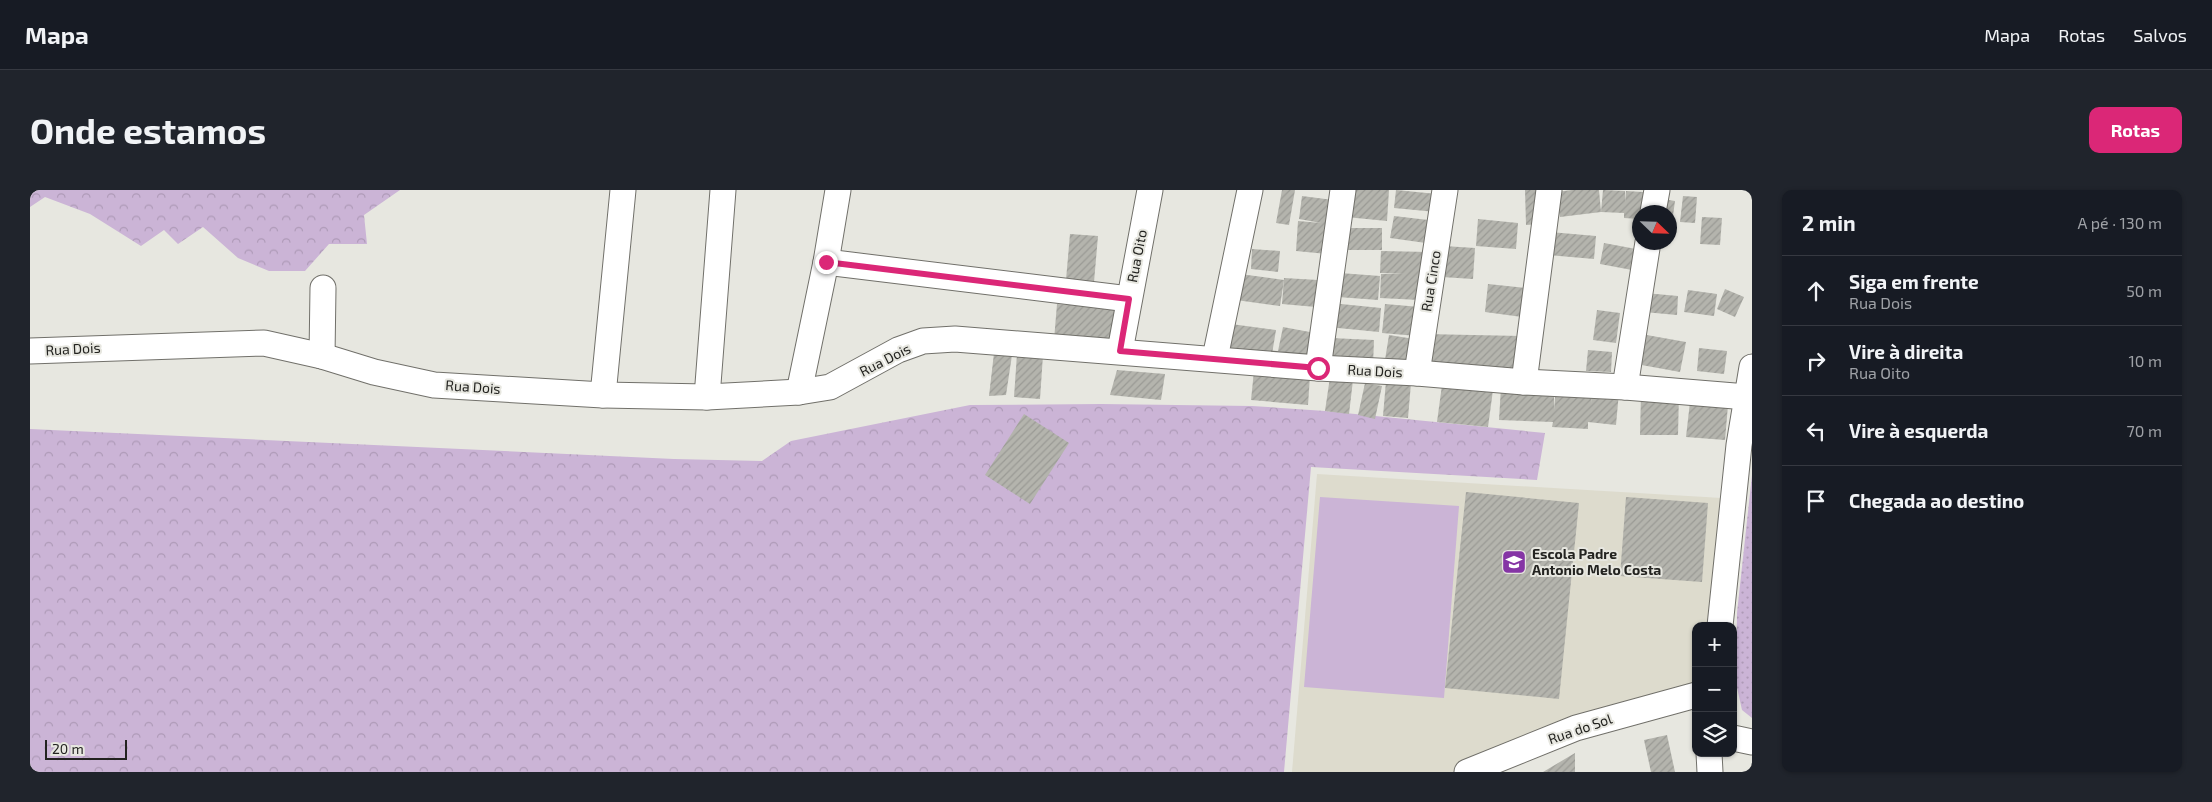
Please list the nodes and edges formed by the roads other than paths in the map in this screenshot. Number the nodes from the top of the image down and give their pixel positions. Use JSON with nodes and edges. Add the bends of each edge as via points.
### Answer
{"nodes":[{"id":1,"x":623,"y":190,"type":"edge"},
{"id":2,"x":723,"y":190,"type":"edge"},
{"id":3,"x":838,"y":190,"type":"edge"},
{"id":4,"x":1150,"y":190,"type":"edge"},
{"id":5,"x":1250,"y":190,"type":"edge"},
{"id":6,"x":1343,"y":190,"type":"edge"},
{"id":7,"x":1445,"y":190,"type":"edge"},
{"id":8,"x":1549,"y":190,"type":"edge"},
{"id":9,"x":1657,"y":190,"type":"edge"},
{"id":10,"x":1654,"y":205,"type":"edge"},
{"id":11,"x":1647,"y":250,"type":"edge"},
{"id":12,"x":826,"y":262,"type":"junction"},
{"id":13,"x":324,"y":288,"type":"dead end"},
{"id":14,"x":1129,"y":299,"type":"junction"},
{"id":15,"x":30,"y":351,"type":"edge"},
{"id":16,"x":1120,"y":351,"type":"junction"},
{"id":17,"x":322,"y":356,"type":"junction"},
{"id":18,"x":1214,"y":358,"type":"junction"},
{"id":19,"x":1752,"y":367,"type":"edge"},
{"id":20,"x":1318,"y":368,"type":"junction"},
{"id":21,"x":1417,"y":373,"type":"junction"},
{"id":22,"x":1524,"y":382,"type":"junction"},
{"id":23,"x":1625,"y":387,"type":"junction"},
{"id":24,"x":799,"y":392,"type":"junction"},
{"id":25,"x":603,"y":395,"type":"junction"},
{"id":26,"x":707,"y":397,"type":"junction"},
{"id":27,"x":1747,"y":397,"type":"junction"},
{"id":28,"x":1720,"y":622,"type":"edge"},
{"id":29,"x":1692,"y":695,"type":"edge"},
{"id":30,"x":1737,"y":739,"type":"edge"},
{"id":31,"x":1752,"y":742,"type":"edge"},
{"id":32,"x":1709,"y":757,"type":"edge"},
{"id":33,"x":1518,"y":761,"type":"edge"},
{"id":34,"x":1467,"y":772,"type":"edge"},
{"id":35,"x":1710,"y":772,"type":"edge"}],
"edges":[{"from":1,"to":25,"type":"street"},
{"from":2,"to":26,"type":"street"},
{"from":3,"to":12,"type":"street"},
{"from":4,"to":14,"type":"street","name":"Rua Oito"},
{"from":5,"to":18,"type":"street"},
{"from":6,"to":20,"type":"street"},
{"from":7,"to":21,"type":"street","name":"Rua Cinco"},
{"from":8,"to":22,"type":"street"},
{"from":9,"to":10,"type":"street"},
{"from":11,"to":23,"type":"street"},
{"from":12,"to":14,"type":"street"},
{"from":12,"to":24,"type":"street"},
{"from":13,"to":17,"type":"street"},
{"from":14,"to":16,"type":"street","name":"Rua Oito"},
{"from":15,"to":17,"type":"street","name":"Rua Dois","via":[[264,343]]},
{"from":16,"to":18,"type":"street","name":"Rua Dois"},
{"from":16,"to":24,"type":"street","name":"Rua Dois","via":[[955,339],[924,341],[898,350],[830,388]]},
{"from":17,"to":25,"type":"street","name":"Rua Dois","via":[[434,385]]},
{"from":18,"to":20,"type":"street","name":"Rua Dois"},
{"from":19,"to":27,"type":"street"},
{"from":20,"to":21,"type":"street","name":"Rua Dois"},
{"from":21,"to":22,"type":"street","name":"Rua Dois"},
{"from":22,"to":23,"type":"street","name":"Rua Dois"},
{"from":23,"to":27,"type":"street","name":"Rua Dois"},
{"from":24,"to":26,"type":"street","name":"Rua Dois"},
{"from":25,"to":26,"type":"street","name":"Rua Dois"},
{"from":27,"to":28,"type":"street"},
{"from":29,"to":33,"type":"street","name":"Rua do Sol","via":[[1576,728]]},
{"from":30,"to":31,"type":"street"},
{"from":32,"to":35,"type":"street"},
{"from":33,"to":34,"type":"street","name":"Rua do Sol"}]}
